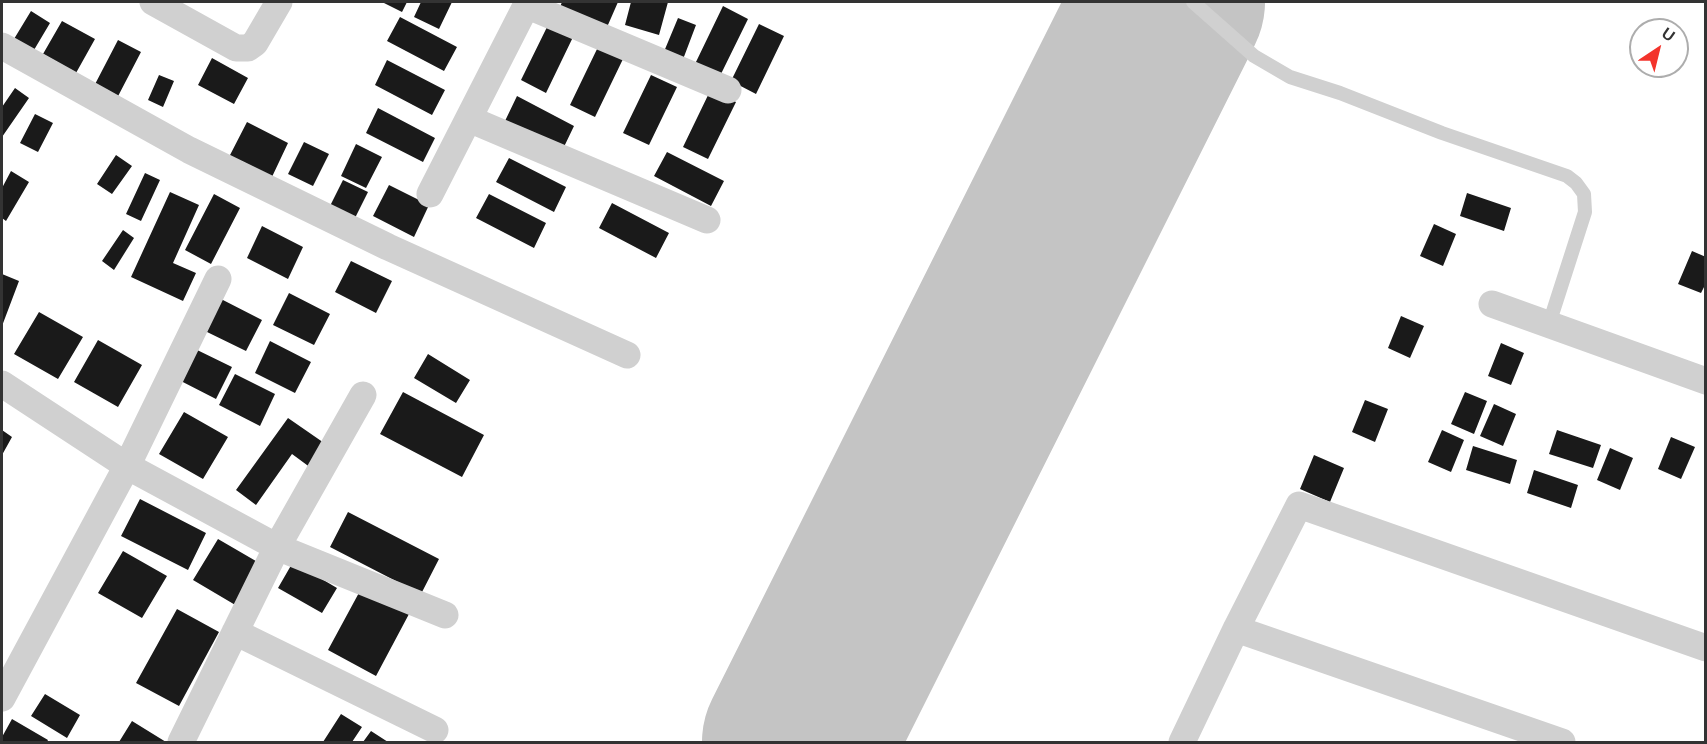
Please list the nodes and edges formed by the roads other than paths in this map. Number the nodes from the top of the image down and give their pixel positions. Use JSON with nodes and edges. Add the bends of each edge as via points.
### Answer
{"nodes":[{"id":1,"x":153,"y":2,"type":"edge"},
{"id":2,"x":279,"y":2,"type":"edge"},
{"id":3,"x":1193,"y":2,"type":"edge"},
{"id":4,"x":527,"y":3,"type":"edge"},
{"id":5,"x":2,"y":46,"type":"edge"},
{"id":6,"x":728,"y":90,"type":"dead end"},
{"id":7,"x":469,"y":119,"type":"junction"},
{"id":8,"x":430,"y":194,"type":"dead end"},
{"id":9,"x":707,"y":220,"type":"dead end"},
{"id":10,"x":218,"y":279,"type":"dead end"},
{"id":11,"x":1492,"y":304,"type":"dead end"},
{"id":12,"x":1549,"y":324,"type":"junction"},
{"id":13,"x":627,"y":355,"type":"dead end"},
{"id":14,"x":1706,"y":381,"type":"edge"},
{"id":15,"x":2,"y":384,"type":"edge"},
{"id":16,"x":363,"y":395,"type":"dead end"},
{"id":17,"x":127,"y":466,"type":"junction"},
{"id":18,"x":277,"y":547,"type":"junction"},
{"id":19,"x":445,"y":615,"type":"dead end"},
{"id":20,"x":1236,"y":629,"type":"junction"},
{"id":21,"x":236,"y":632,"type":"junction"},
{"id":22,"x":1706,"y":648,"type":"edge"},
{"id":23,"x":2,"y":698,"type":"edge"},
{"id":24,"x":435,"y":730,"type":"dead end"},
{"id":25,"x":181,"y":742,"type":"edge"},
{"id":26,"x":1182,"y":742,"type":"edge"},
{"id":27,"x":1562,"y":742,"type":"edge"}],
"edges":[{"from":1,"to":2,"type":"street","via":[[236,48],[248,48],[255,43]]},
{"from":3,"to":12,"type":"lane","via":[[1254,56],[1290,77],[1567,176],[1576,183],[1584,194],[1585,212]]},
{"from":4,"to":6,"type":"street"},
{"from":4,"to":7,"type":"street"},
{"from":5,"to":13,"type":"street","via":[[189,150],[388,247]]},
{"from":7,"to":8,"type":"street"},
{"from":7,"to":9,"type":"street"},
{"from":10,"to":17,"type":"street"},
{"from":11,"to":12,"type":"street"},
{"from":12,"to":14,"type":"street"},
{"from":15,"to":17,"type":"street"},
{"from":16,"to":18,"type":"street"},
{"from":17,"to":18,"type":"street"},
{"from":17,"to":23,"type":"street"},
{"from":18,"to":19,"type":"street"},
{"from":18,"to":21,"type":"street"},
{"from":20,"to":22,"type":"street","via":[[1299,505]]},
{"from":20,"to":26,"type":"street"},
{"from":20,"to":27,"type":"street"},
{"from":21,"to":24,"type":"street"},
{"from":21,"to":25,"type":"street"}]}
